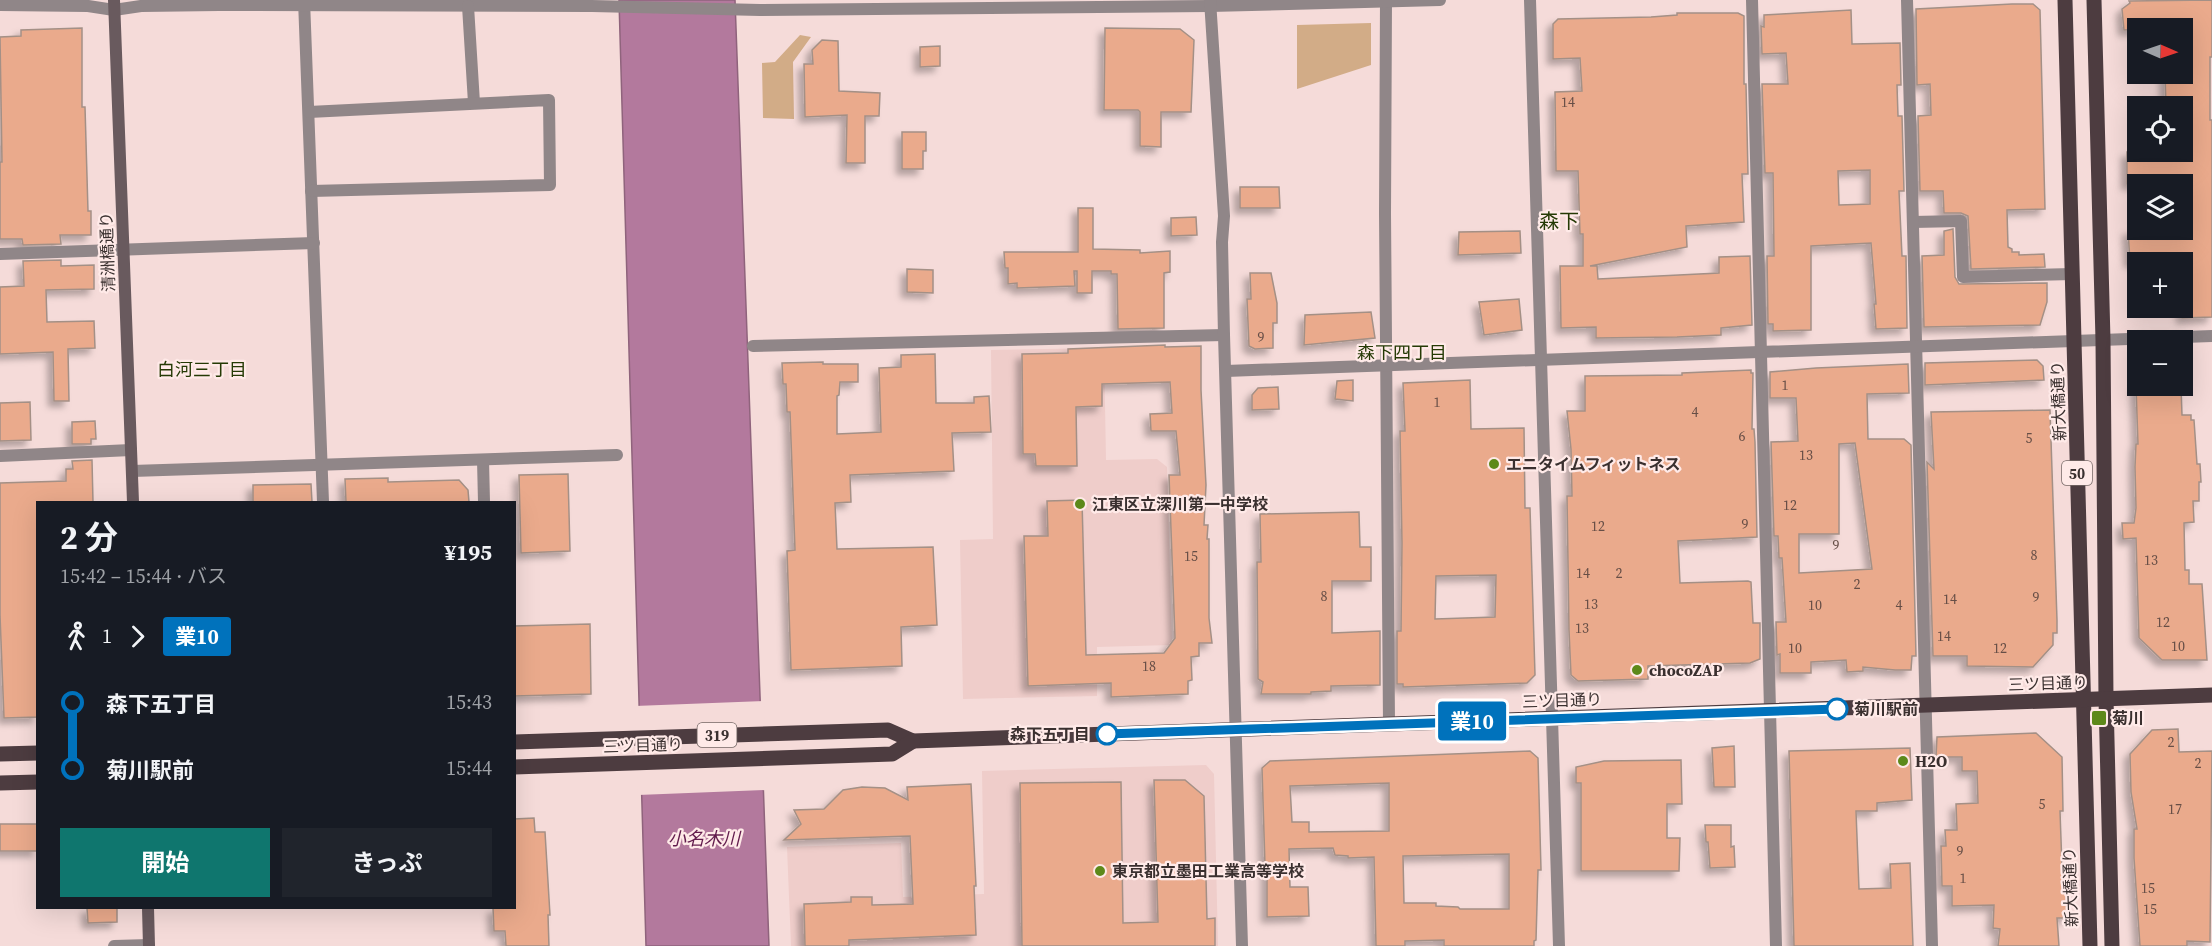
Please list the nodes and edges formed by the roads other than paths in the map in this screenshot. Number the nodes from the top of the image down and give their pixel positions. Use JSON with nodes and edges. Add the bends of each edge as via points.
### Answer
{"nodes":[{"id":1,"x":1386,"y":0,"type":"edge"},
{"id":2,"x":1440,"y":0,"type":"edge"},
{"id":3,"x":1530,"y":0,"type":"edge"},
{"id":4,"x":1752,"y":0,"type":"edge"},
{"id":5,"x":1907,"y":0,"type":"edge"},
{"id":6,"x":2065,"y":0,"type":"edge"},
{"id":7,"x":2094,"y":0,"type":"edge"},
{"id":8,"x":304,"y":3,"type":"edge"},
{"id":9,"x":506,"y":3,"type":"edge"},
{"id":10,"x":1065,"y":3,"type":"edge"},
{"id":11,"x":1210,"y":3,"type":"edge"},
{"id":12,"x":0,"y":5,"type":"edge"},
{"id":13,"x":114,"y":5,"type":"edge"},
{"id":14,"x":468,"y":6,"type":"junction"},
{"id":15,"x":474,"y":103,"type":"junction"},
{"id":16,"x":309,"y":112,"type":"junction"},
{"id":17,"x":311,"y":191,"type":"junction"},
{"id":18,"x":1912,"y":222,"type":"junction"},
{"id":19,"x":314,"y":243,"type":"junction"},
{"id":20,"x":123,"y":249,"type":"junction"},
{"id":21,"x":0,"y":254,"type":"edge"},
{"id":22,"x":2072,"y":274,"type":"junction"},
{"id":23,"x":1224,"y":335,"type":"junction"},
{"id":24,"x":2212,"y":336,"type":"edge"},
{"id":25,"x":2074,"y":340,"type":"junction"},
{"id":26,"x":2103,"y":340,"type":"junction"},
{"id":27,"x":753,"y":346,"type":"dead end"},
{"id":28,"x":1916,"y":346,"type":"junction"},
{"id":29,"x":1761,"y":351,"type":"junction"},
{"id":30,"x":1542,"y":358,"type":"junction"},
{"id":31,"x":1386,"y":366,"type":"junction"},
{"id":32,"x":1226,"y":371,"type":"junction"},
{"id":33,"x":131,"y":450,"type":"junction"},
{"id":34,"x":617,"y":455,"type":"dead end"},
{"id":35,"x":0,"y":456,"type":"edge"},
{"id":36,"x":483,"y":460,"type":"junction"},
{"id":37,"x":322,"y":465,"type":"junction"},
{"id":38,"x":132,"y":471,"type":"junction"},
{"id":39,"x":133,"y":501,"type":"edge"},
{"id":40,"x":323,"y":501,"type":"edge"},
{"id":41,"x":484,"y":501,"type":"edge"},
{"id":42,"x":2212,"y":695,"type":"edge"},
{"id":43,"x":2106,"y":699,"type":"junction"},
{"id":44,"x":2083,"y":700,"type":"junction"},
{"id":45,"x":1925,"y":706,"type":"junction"},
{"id":46,"x":1770,"y":711,"type":"junction"},
{"id":47,"x":1552,"y":718,"type":"junction"},
{"id":48,"x":1389,"y":724,"type":"junction"},
{"id":49,"x":1237,"y":729,"type":"junction"},
{"id":50,"x":913,"y":741,"type":"junction"},
{"id":51,"x":516,"y":742,"type":"edge"},
{"id":52,"x":36,"y":753,"type":"edge"},
{"id":53,"x":0,"y":754,"type":"edge"},
{"id":54,"x":516,"y":767,"type":"edge"},
{"id":55,"x":36,"y":782,"type":"edge"},
{"id":56,"x":0,"y":783,"type":"edge"},
{"id":57,"x":148,"y":909,"type":"edge"},
{"id":58,"x":149,"y":945,"type":"edge"},
{"id":59,"x":114,"y":946,"type":"edge"},
{"id":60,"x":1242,"y":946,"type":"edge"},
{"id":61,"x":1558,"y":946,"type":"edge"},
{"id":62,"x":1776,"y":946,"type":"edge"},
{"id":63,"x":1932,"y":946,"type":"edge"},
{"id":64,"x":2090,"y":946,"type":"edge"},
{"id":65,"x":2112,"y":946,"type":"edge"}],
"edges":[{"from":1,"to":2,"type":"street"},
{"from":1,"to":11,"type":"street"},
{"from":1,"to":31,"type":"street"},
{"from":3,"to":30,"type":"street"},
{"from":4,"to":29,"type":"street"},
{"from":5,"to":18,"type":"street"},
{"from":6,"to":22,"type":"main road","name":"新大橋通り","number":"50"},
{"from":7,"to":26,"type":"main road","number":"50"},
{"from":8,"to":13,"type":"street"},
{"from":8,"to":14,"type":"street"},
{"from":8,"to":16,"type":"street"},
{"from":9,"to":10,"type":"street","via":[[760,10]]},
{"from":9,"to":14,"type":"street"},
{"from":10,"to":11,"type":"street"},
{"from":11,"to":23,"type":"street","via":[[1224,216]]},
{"from":12,"to":13,"type":"street"},
{"from":13,"to":20,"type":"main road","name":"清洲橋通り"},
{"from":14,"to":15,"type":"street"},
{"from":15,"to":16,"type":"street"},
{"from":15,"to":17,"type":"street","via":[[549,100],[550,185]]},
{"from":16,"to":17,"type":"street"},
{"from":17,"to":19,"type":"street"},
{"from":18,"to":22,"type":"street","via":[[1961,221],[1963,277]]},
{"from":18,"to":28,"type":"street"},
{"from":19,"to":20,"type":"street"},
{"from":19,"to":37,"type":"street"},
{"from":20,"to":21,"type":"street"},
{"from":20,"to":33,"type":"main road","name":"清洲橋通り"},
{"from":22,"to":25,"type":"main road","name":"新大橋通り","number":"50"},
{"from":23,"to":27,"type":"street"},
{"from":23,"to":32,"type":"street"},
{"from":24,"to":26,"type":"street"},
{"from":25,"to":26,"type":"street"},
{"from":25,"to":28,"type":"street"},
{"from":25,"to":44,"type":"main road","name":"新大橋通り","number":"50"},
{"from":26,"to":43,"type":"main road","number":"50"},
{"from":28,"to":29,"type":"street"},
{"from":28,"to":45,"type":"street"},
{"from":29,"to":30,"type":"street"},
{"from":29,"to":46,"type":"street"},
{"from":30,"to":31,"type":"street"},
{"from":30,"to":47,"type":"street"},
{"from":31,"to":32,"type":"street"},
{"from":31,"to":48,"type":"street"},
{"from":32,"to":49,"type":"street"},
{"from":33,"to":35,"type":"street"},
{"from":33,"to":38,"type":"main road","name":"清洲橋通り"},
{"from":34,"to":36,"type":"street"},
{"from":36,"to":37,"type":"street"},
{"from":36,"to":41,"type":"street"},
{"from":37,"to":38,"type":"street"},
{"from":37,"to":40,"type":"street"},
{"from":38,"to":39,"type":"main road","name":"清洲橋通り"},
{"from":42,"to":43,"type":"main road","name":"三ツ目通り","number":"319"},
{"from":43,"to":44,"type":"main road","name":"三ツ目通り","number":"319"},
{"from":43,"to":65,"type":"main road","number":"50"},
{"from":44,"to":45,"type":"main road","name":"三ツ目通り","number":"319"},
{"from":44,"to":64,"type":"main road","name":"新大橋通り","number":"50"},
{"from":45,"to":46,"type":"main road","name":"三ツ目通り","number":"319"},
{"from":45,"to":63,"type":"street"},
{"from":46,"to":47,"type":"main road","name":"三ツ目通り","number":"319"},
{"from":46,"to":62,"type":"street"},
{"from":47,"to":48,"type":"main road","name":"三ツ目通り","number":"319"},
{"from":47,"to":61,"type":"street"},
{"from":48,"to":49,"type":"main road","name":"三ツ目通り","number":"319"},
{"from":49,"to":50,"type":"main road","name":"三ツ目通り","number":"319"},
{"from":49,"to":60,"type":"street"},
{"from":50,"to":51,"type":"main road","name":"三ツ目通り","number":"319","via":[[888,730]]},
{"from":50,"to":54,"type":"main road","name":"三ツ目通り","number":"319","via":[[892,754]]},
{"from":52,"to":53,"type":"main road"},
{"from":55,"to":56,"type":"main road"},
{"from":57,"to":58,"type":"main road"},
{"from":58,"to":59,"type":"street"}]}
